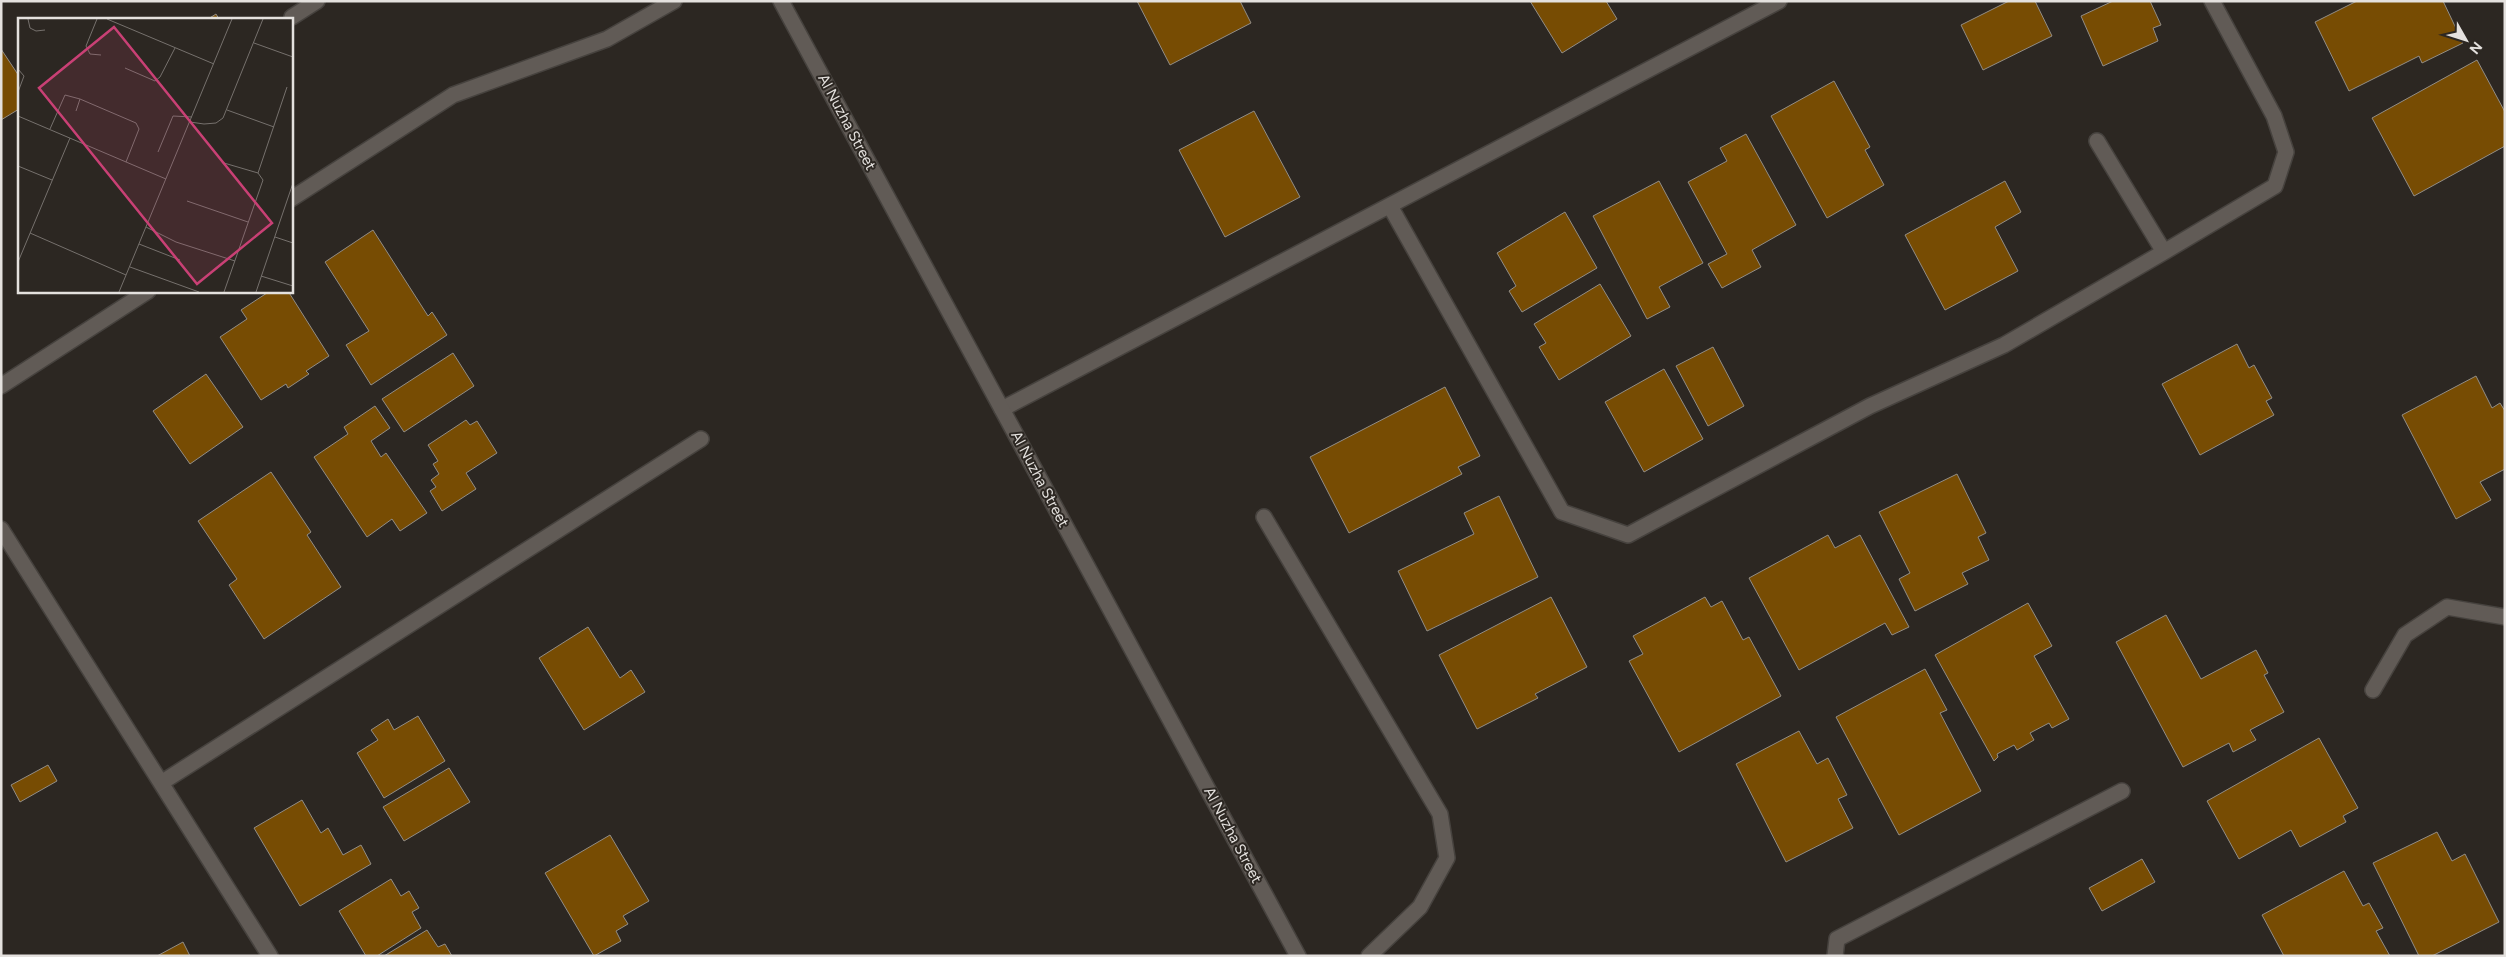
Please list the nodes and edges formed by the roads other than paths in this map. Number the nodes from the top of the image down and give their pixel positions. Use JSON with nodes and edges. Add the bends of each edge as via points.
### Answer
{"nodes":[{"id":1,"x":317,"y":1,"type":"edge"},
{"id":2,"x":674,"y":1,"type":"edge"},
{"id":3,"x":781,"y":1,"type":"edge"},
{"id":4,"x":1779,"y":1,"type":"edge"},
{"id":5,"x":2212,"y":1,"type":"edge"},
{"id":6,"x":292,"y":17,"type":"dead end"},
{"id":7,"x":2097,"y":141,"type":"dead end"},
{"id":8,"x":292,"y":198,"type":"edge"},
{"id":9,"x":1390,"y":206,"type":"junction"},
{"id":10,"x":2164,"y":252,"type":"junction"},
{"id":11,"x":146,"y":292,"type":"edge"},
{"id":12,"x":1,"y":386,"type":"edge"},
{"id":13,"x":1002,"y":410,"type":"junction"},
{"id":14,"x":701,"y":439,"type":"dead end"},
{"id":15,"x":1264,"y":517,"type":"dead end"},
{"id":16,"x":1,"y":529,"type":"edge"},
{"id":17,"x":2505,"y":617,"type":"edge"},
{"id":18,"x":2373,"y":690,"type":"dead end"},
{"id":19,"x":161,"y":783,"type":"junction"},
{"id":20,"x":2122,"y":791,"type":"dead end"},
{"id":21,"x":270,"y":956,"type":"edge"},
{"id":22,"x":1298,"y":956,"type":"edge"},
{"id":23,"x":1369,"y":956,"type":"edge"},
{"id":24,"x":1835,"y":956,"type":"edge"}],
"edges":[{"from":1,"to":6,"type":"street"},
{"from":2,"to":8,"type":"street","via":[[607,39],[453,96]]},
{"from":3,"to":13,"type":"street","name":"Al Nuzha Street"},
{"from":4,"to":9,"type":"street"},
{"from":5,"to":10,"type":"street","via":[[2274,116],[2286,152],[2275,186]]},
{"from":7,"to":10,"type":"street"},
{"from":9,"to":10,"type":"street","via":[[1562,512],[1628,534],[1870,406],[2004,345]]},
{"from":9,"to":13,"type":"street"},
{"from":11,"to":12,"type":"street"},
{"from":13,"to":22,"type":"street","name":"Al Nuzha Street"},
{"from":14,"to":19,"type":"street"},
{"from":15,"to":23,"type":"street","via":[[1440,814],[1447,858],[1420,907]]},
{"from":16,"to":19,"type":"street"},
{"from":17,"to":18,"type":"street","via":[[2447,607],[2405,636]]},
{"from":19,"to":21,"type":"street"},
{"from":20,"to":24,"type":"street","via":[[1837,939]]}]}
